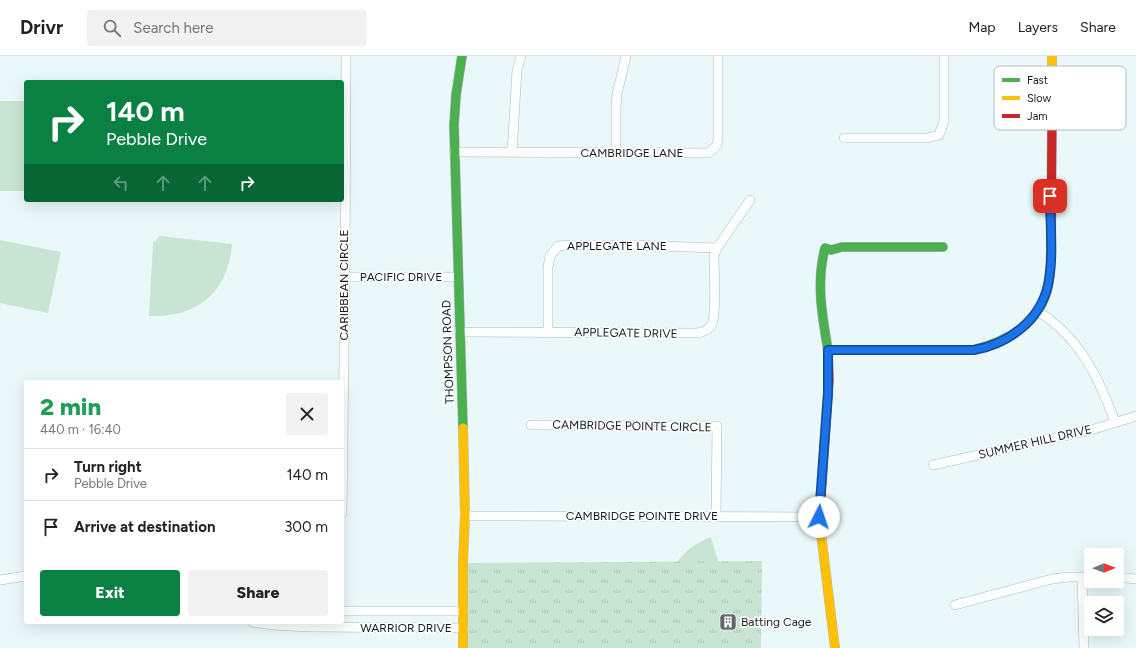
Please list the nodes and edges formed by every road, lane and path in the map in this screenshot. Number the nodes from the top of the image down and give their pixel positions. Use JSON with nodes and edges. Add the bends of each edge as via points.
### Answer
{"nodes":[{"id":1,"x":346,"y":56,"type":"edge"},
{"id":2,"x":462,"y":56,"type":"edge"},
{"id":3,"x":521,"y":56,"type":"edge"},
{"id":4,"x":626,"y":56,"type":"edge"},
{"id":5,"x":718,"y":56,"type":"edge"},
{"id":6,"x":944,"y":56,"type":"edge"},
{"id":7,"x":1052,"y":56,"type":"edge"},
{"id":8,"x":1052,"y":66,"type":"edge"},
{"id":9,"x":1052,"y":130,"type":"edge"},
{"id":10,"x":844,"y":138,"type":"dead end"},
{"id":11,"x":454,"y":152,"type":"junction"},
{"id":12,"x":512,"y":153,"type":"junction"},
{"id":13,"x":616,"y":153,"type":"junction"},
{"id":14,"x":750,"y":200,"type":"dead end"},
{"id":15,"x":943,"y":247,"type":"dead end"},
{"id":16,"x":717,"y":248,"type":"junction"},
{"id":17,"x":345,"y":277,"type":"junction"},
{"id":18,"x":458,"y":277,"type":"junction"},
{"id":19,"x":1037,"y":311,"type":"junction"},
{"id":20,"x":459,"y":330,"type":"junction"},
{"id":21,"x":548,"y":332,"type":"junction"},
{"id":22,"x":828,"y":350,"type":"junction"},
{"id":23,"x":344,"y":380,"type":"edge"},
{"id":24,"x":1136,"y":416,"type":"edge"},
{"id":25,"x":1115,"y":422,"type":"junction"},
{"id":26,"x":531,"y":425,"type":"dead end"},
{"id":27,"x":933,"y":465,"type":"dead end"},
{"id":28,"x":465,"y":514,"type":"junction"},
{"id":29,"x":716,"y":516,"type":"junction"},
{"id":30,"x":819,"y":517,"type":"junction"},
{"id":31,"x":24,"y":576,"type":"edge"},
{"id":32,"x":1084,"y":577,"type":"edge"},
{"id":33,"x":1124,"y":578,"type":"edge"},
{"id":34,"x":1136,"y":579,"type":"edge"},
{"id":35,"x":0,"y":580,"type":"edge"},
{"id":36,"x":1086,"y":588,"type":"edge"},
{"id":37,"x":955,"y":605,"type":"dead end"},
{"id":38,"x":463,"y":610,"type":"junction"},
{"id":39,"x":344,"y":611,"type":"edge"},
{"id":40,"x":266,"y":624,"type":"edge"},
{"id":41,"x":463,"y":628,"type":"junction"},
{"id":42,"x":463,"y":648,"type":"edge"},
{"id":43,"x":835,"y":648,"type":"edge"},
{"id":44,"x":1084,"y":648,"type":"edge"}],
"edges":[{"from":1,"to":17,"type":"street","name":"CARIBBEAN CIRCLE"},
{"from":2,"to":11,"type":"street","name":"THOMPSON ROAD","via":[[456,95]]},
{"from":3,"to":12,"type":"street","via":[[517,70]]},
{"from":4,"to":13,"type":"street","via":[[617,94]]},
{"from":5,"to":13,"type":"street","name":"CAMBRIDGE LANE","via":[[718,137],[713,150],[698,154]]},
{"from":6,"to":10,"type":"street","via":[[944,121],[939,135],[927,138]]},
{"from":7,"to":8,"type":"street"},
{"from":9,"to":19,"type":"street","via":[[1051,265],[1046,290]]},
{"from":11,"to":12,"type":"street","name":"CAMBRIDGE LANE"},
{"from":11,"to":18,"type":"street","name":"THOMPSON ROAD"},
{"from":12,"to":13,"type":"street","name":"CAMBRIDGE LANE"},
{"from":14,"to":16,"type":"street"},
{"from":15,"to":22,"type":"street","via":[[842,247],[831,250],[825,248],[821,263],[820,289]]},
{"from":16,"to":21,"type":"street","name":"APPLEGATE DRIVE","via":[[714,256],[715,312],[713,323],[705,331],[694,334]]},
{"from":16,"to":21,"type":"street","name":"APPLEGATE LANE","via":[[558,246],[550,256],[548,267]]},
{"from":17,"to":18,"type":"street","name":"PACIFIC DRIVE"},
{"from":17,"to":23,"type":"street","name":"CARIBBEAN CIRCLE"},
{"from":18,"to":20,"type":"street","name":"THOMPSON ROAD"},
{"from":19,"to":22,"type":"street","via":[[1027,324],[1012,336],[974,350]]},
{"from":19,"to":25,"type":"street","via":[[1062,329],[1082,352],[1099,382]]},
{"from":20,"to":21,"type":"street","name":"APPLEGATE DRIVE"},
{"from":20,"to":28,"type":"street","name":"THOMPSON ROAD"},
{"from":22,"to":30,"type":"street","via":[[828,393]]},
{"from":24,"to":25,"type":"street","name":"SUMMER HILL DRIVE"},
{"from":25,"to":27,"type":"street","name":"SUMMER HILL DRIVE","via":[[1091,430]]},
{"from":26,"to":29,"type":"street","name":"CAMBRIDGE POINTE CIRCLE","via":[[717,426]]},
{"from":28,"to":29,"type":"street","name":"CAMBRIDGE POINTE DRIVE"},
{"from":28,"to":38,"type":"street","name":"THOMPSON ROAD"},
{"from":29,"to":30,"type":"street","name":"CAMBRIDGE POINTE DRIVE"},
{"from":30,"to":43,"type":"street"},
{"from":31,"to":35,"type":"street"},
{"from":32,"to":37,"type":"street","via":[[1052,579]]},
{"from":33,"to":34,"type":"street"},
{"from":36,"to":44,"type":"street"},
{"from":38,"to":39,"type":"street","name":"WARRIOR DRIVE"},
{"from":38,"to":41,"type":"street","name":"THOMPSON ROAD"},
{"from":40,"to":41,"type":"street","name":"WARRIOR DRIVE","via":[[309,627]]},
{"from":41,"to":42,"type":"street","name":"THOMPSON ROAD"}]}
